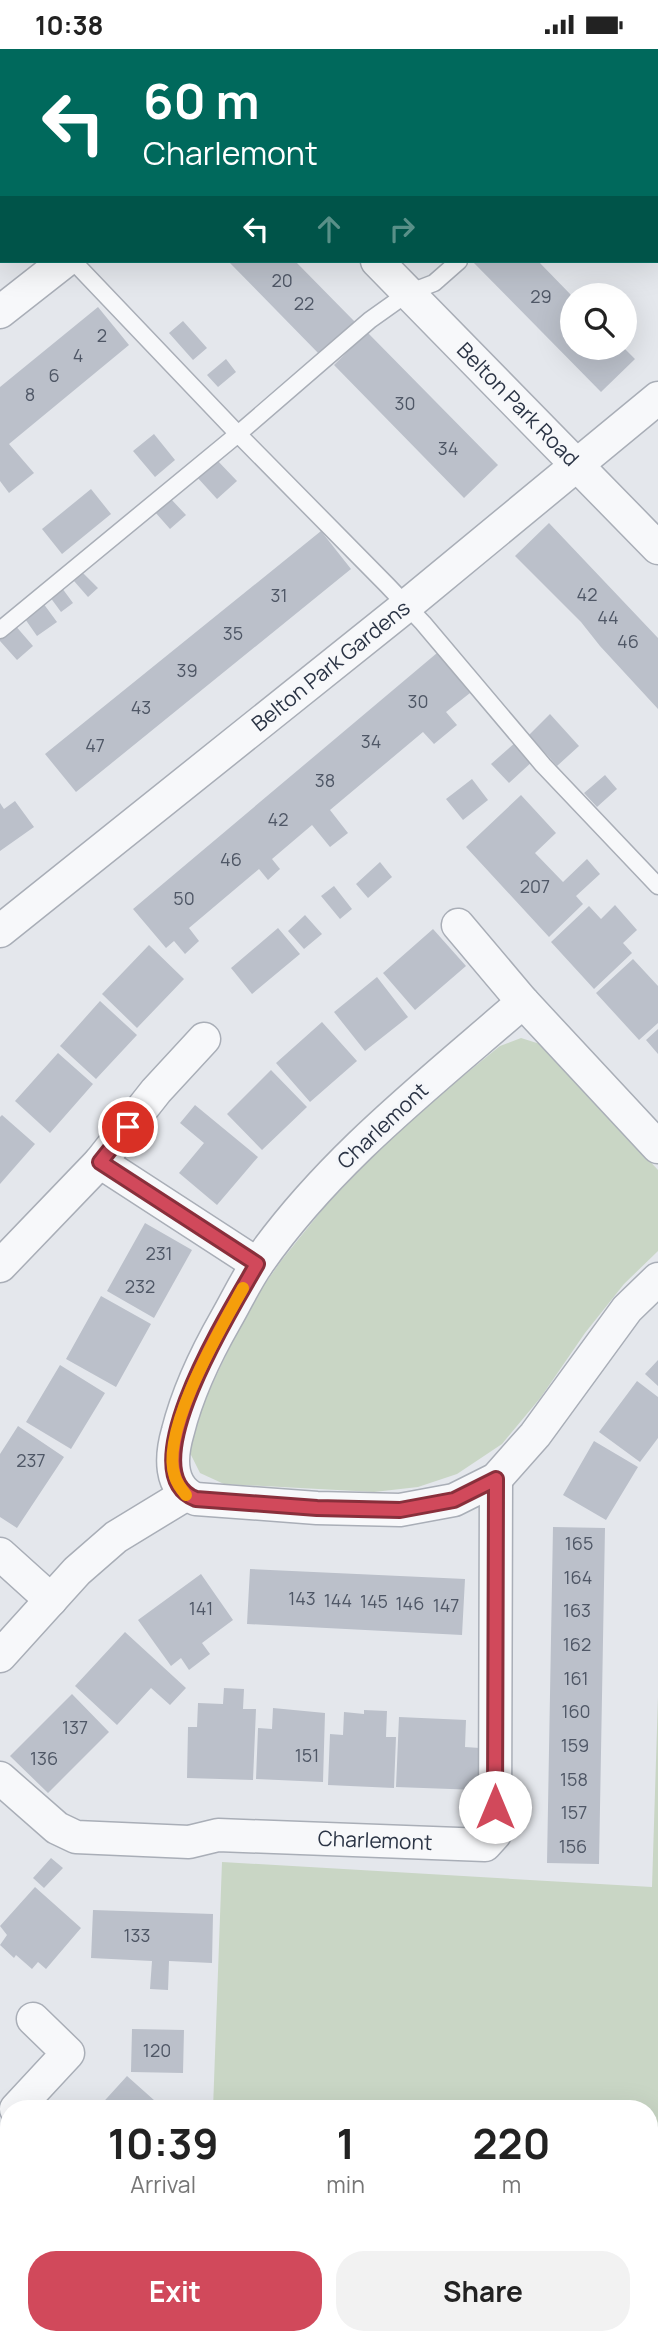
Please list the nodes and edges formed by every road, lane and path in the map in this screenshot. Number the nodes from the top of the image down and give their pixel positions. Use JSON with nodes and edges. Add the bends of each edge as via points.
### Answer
{"nodes":[{"id":1,"x":62,"y":263,"type":"edge"},
{"id":2,"x":76,"y":263,"type":"edge"},
{"id":3,"x":379,"y":263,"type":"edge"},
{"id":4,"x":457,"y":263,"type":"edge"},
{"id":5,"x":408,"y":293,"type":"junction"},
{"id":6,"x":0,"y":312,"type":"edge"},
{"id":7,"x":658,"y":398,"type":"edge"},
{"id":8,"x":238,"y":433,"type":"junction"},
{"id":9,"x":579,"y":465,"type":"junction"},
{"id":10,"x":658,"y":548,"type":"edge"},
{"id":11,"x":406,"y":606,"type":"junction"},
{"id":12,"x":0,"y":630,"type":"edge"},
{"id":13,"x":658,"y":887,"type":"edge"},
{"id":14,"x":458,"y":925,"type":"dead end"},
{"id":15,"x":0,"y":931,"type":"edge"},
{"id":16,"x":523,"y":1002,"type":"junction"},
{"id":17,"x":204,"y":1039,"type":"dead end"},
{"id":18,"x":658,"y":1147,"type":"edge"},
{"id":19,"x":100,"y":1162,"type":"junction"},
{"id":20,"x":257,"y":1264,"type":"junction"},
{"id":21,"x":0,"y":1266,"type":"edge"},
{"id":22,"x":658,"y":1279,"type":"edge"},
{"id":23,"x":496,"y":1479,"type":"junction"},
{"id":24,"x":185,"y":1495,"type":"junction"},
{"id":25,"x":0,"y":1554,"type":"edge"},
{"id":26,"x":51,"y":1600,"type":"junction"},
{"id":27,"x":0,"y":1656,"type":"edge"},
{"id":28,"x":0,"y":1778,"type":"edge"},
{"id":29,"x":33,"y":2019,"type":"dead end"},
{"id":30,"x":24,"y":2100,"type":"edge"}],
"edges":[{"from":1,"to":6,"type":"street"},
{"from":2,"to":8,"type":"lane"},
{"from":3,"to":5,"type":"street","name":"Belton Park Road"},
{"from":4,"to":5,"type":"lane","via":[[435,283]]},
{"from":5,"to":8,"type":"lane"},
{"from":5,"to":9,"type":"street","name":"Belton Park Road"},
{"from":7,"to":9,"type":"street","name":"Belton Park Gardens"},
{"from":8,"to":11,"type":"lane"},
{"from":8,"to":12,"type":"lane"},
{"from":9,"to":10,"type":"street","name":"Belton Park Road"},
{"from":9,"to":11,"type":"street","name":"Belton Park Gardens"},
{"from":11,"to":13,"type":"lane","via":[[543,765]]},
{"from":11,"to":15,"type":"street","name":"Belton Park Gardens"},
{"from":14,"to":16,"type":"street"},
{"from":16,"to":18,"type":"street"},
{"from":16,"to":20,"type":"street","name":"Charlemont","via":[[329,1176]]},
{"from":17,"to":19,"type":"street"},
{"from":19,"to":20,"type":"street"},
{"from":19,"to":21,"type":"street"},
{"from":20,"to":24,"type":"street","name":"Charlemont","via":[[185,1403],[172,1451],[174,1476]]},
{"from":22,"to":23,"type":"street","via":[[627,1309],[535,1435]]},
{"from":23,"to":24,"type":"street","via":[[454,1500],[400,1510],[304,1507]]},
{"from":23,"to":28,"type":"street","name":"Charlemont","via":[[495,1834],[485,1845],[218,1835],[189,1842],[76,1837],[57,1828]]},
{"from":24,"to":26,"type":"street","via":[[116,1537]]},
{"from":25,"to":26,"type":"street"},
{"from":26,"to":27,"type":"street"},
{"from":29,"to":30,"type":"street","via":[[68,2053]]}]}
